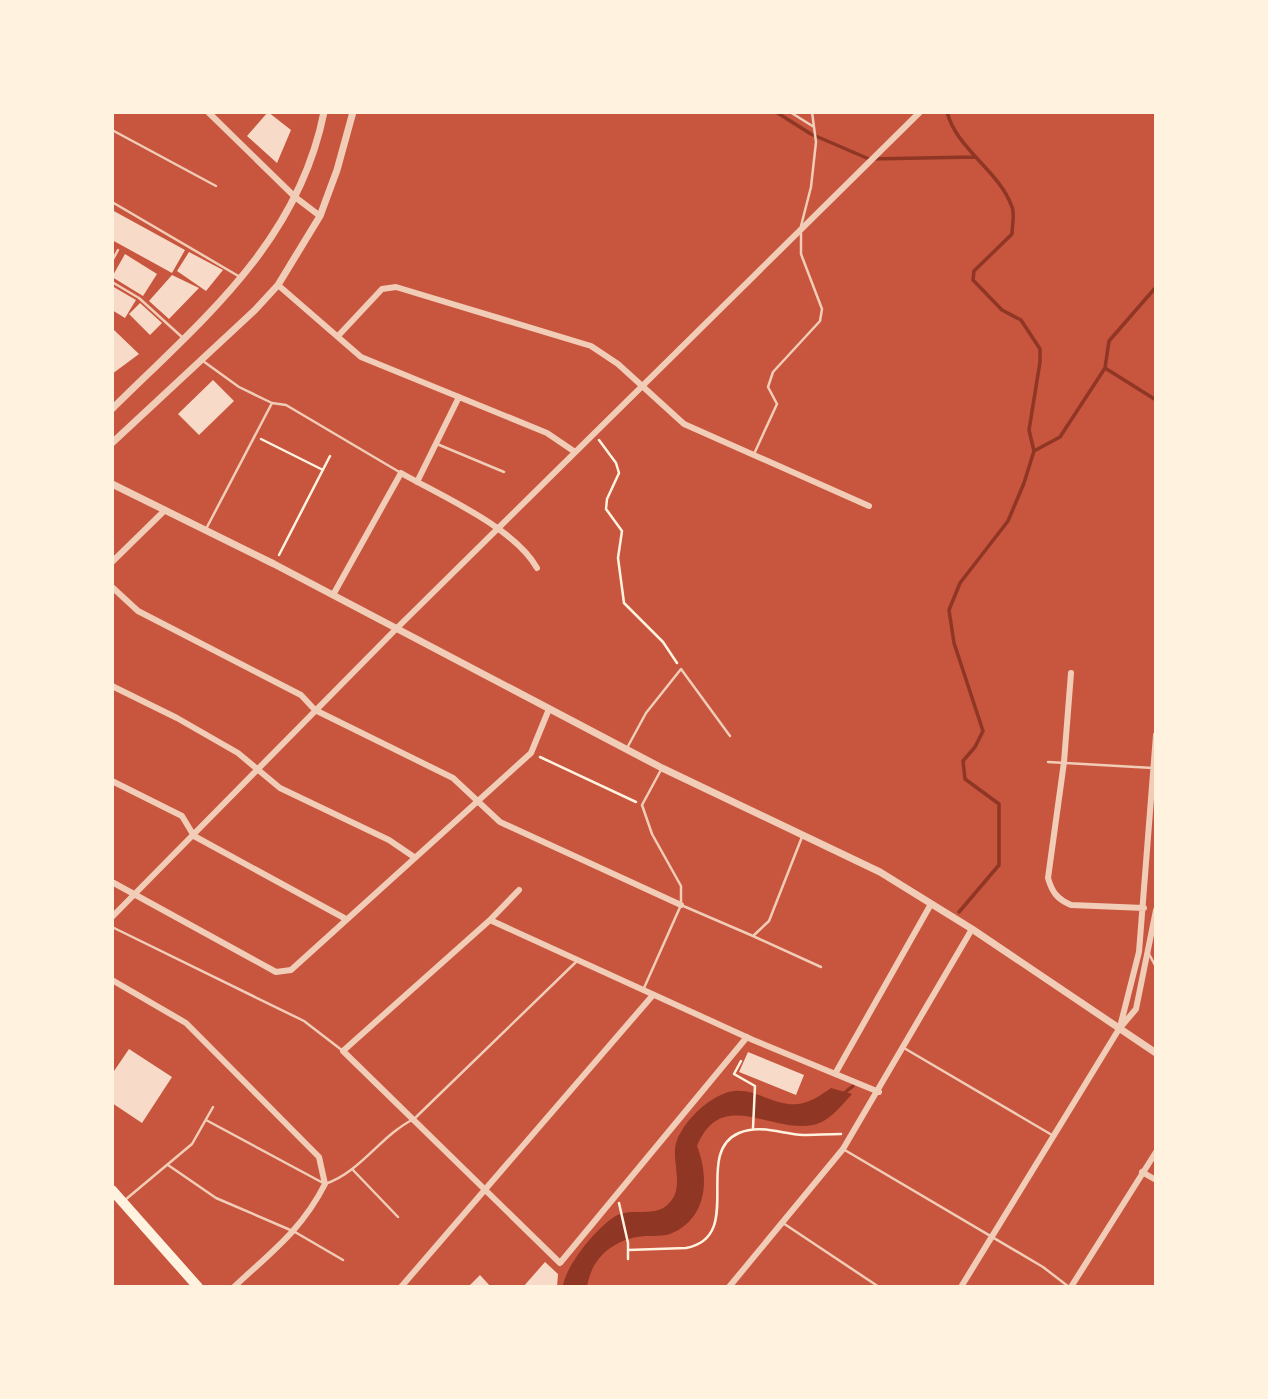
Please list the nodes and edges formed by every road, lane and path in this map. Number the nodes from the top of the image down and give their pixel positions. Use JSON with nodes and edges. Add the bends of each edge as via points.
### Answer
{"nodes":[{"id":1,"x":208,"y":112,"type":"edge"},
{"id":2,"x":324,"y":112,"type":"edge"},
{"id":3,"x":353,"y":112,"type":"edge"},
{"id":4,"x":790,"y":112,"type":"edge"},
{"id":5,"x":812,"y":112,"type":"edge"},
{"id":6,"x":920,"y":112,"type":"edge"},
{"id":7,"x":814,"y":128,"type":"junction"},
{"id":8,"x":112,"y":130,"type":"edge"},
{"id":9,"x":216,"y":186,"type":"dead end"},
{"id":10,"x":295,"y":197,"type":"junction"},
{"id":11,"x":112,"y":202,"type":"edge"},
{"id":12,"x":320,"y":215,"type":"junction"},
{"id":13,"x":801,"y":228,"type":"junction"},
{"id":14,"x":118,"y":250,"type":"dead end"},
{"id":15,"x":112,"y":261,"type":"edge"},
{"id":16,"x":243,"y":278,"type":"junction"},
{"id":17,"x":112,"y":282,"type":"edge"},
{"id":18,"x":278,"y":285,"type":"junction"},
{"id":19,"x":338,"y":336,"type":"junction"},
{"id":20,"x":183,"y":338,"type":"junction"},
{"id":21,"x":202,"y":360,"type":"junction"},
{"id":22,"x":645,"y":387,"type":"junction"},
{"id":23,"x":459,"y":397,"type":"junction"},
{"id":24,"x":272,"y":402,"type":"junction"},
{"id":25,"x":112,"y":409,"type":"edge"},
{"id":26,"x":595,"y":433,"type":"junction"},
{"id":27,"x":261,"y":439,"type":"dead end"},
{"id":28,"x":112,"y":443,"type":"edge"},
{"id":29,"x":437,"y":443,"type":"junction"},
{"id":30,"x":575,"y":452,"type":"junction"},
{"id":31,"x":754,"y":454,"type":"junction"},
{"id":32,"x":330,"y":456,"type":"dead end"},
{"id":33,"x":323,"y":470,"type":"junction"},
{"id":34,"x":504,"y":472,"type":"dead end"},
{"id":35,"x":401,"y":473,"type":"junction"},
{"id":36,"x":417,"y":482,"type":"junction"},
{"id":37,"x":112,"y":484,"type":"edge"},
{"id":38,"x":869,"y":506,"type":"dead end"},
{"id":39,"x":165,"y":510,"type":"junction"},
{"id":40,"x":205,"y":529,"type":"junction"},
{"id":41,"x":498,"y":529,"type":"junction"},
{"id":42,"x":112,"y":562,"type":"edge"},
{"id":43,"x":274,"y":564,"type":"junction"},
{"id":44,"x":537,"y":568,"type":"dead end"},
{"id":45,"x":112,"y":587,"type":"edge"},
{"id":46,"x":332,"y":595,"type":"junction"},
{"id":47,"x":396,"y":629,"type":"junction"},
{"id":48,"x":681,"y":669,"type":"junction"},
{"id":49,"x":1071,"y":674,"type":"dead end"},
{"id":50,"x":112,"y":686,"type":"edge"},
{"id":51,"x":549,"y":709,"type":"junction"},
{"id":52,"x":315,"y":710,"type":"junction"},
{"id":53,"x":1156,"y":735,"type":"edge"},
{"id":54,"x":730,"y":736,"type":"dead end"},
{"id":55,"x":627,"y":749,"type":"junction"},
{"id":56,"x":531,"y":753,"type":"junction"},
{"id":57,"x":1048,"y":762,"type":"dead end"},
{"id":58,"x":1064,"y":762,"type":"junction"},
{"id":59,"x":662,"y":768,"type":"junction"},
{"id":60,"x":1153,"y":768,"type":"junction"},
{"id":61,"x":257,"y":769,"type":"junction"},
{"id":62,"x":112,"y":781,"type":"edge"},
{"id":63,"x":480,"y":802,"type":"junction"},
{"id":64,"x":642,"y":805,"type":"junction"},
{"id":65,"x":194,"y":836,"type":"junction"},
{"id":66,"x":802,"y":837,"type":"junction"},
{"id":67,"x":414,"y":858,"type":"junction"},
{"id":68,"x":112,"y":882,"type":"edge"},
{"id":69,"x":519,"y":890,"type":"dead end"},
{"id":70,"x":135,"y":895,"type":"junction"},
{"id":71,"x":931,"y":904,"type":"junction"},
{"id":72,"x":681,"y":905,"type":"junction"},
{"id":73,"x":1144,"y":908,"type":"junction"},
{"id":74,"x":1156,"y":910,"type":"edge"},
{"id":75,"x":112,"y":917,"type":"edge"},
{"id":76,"x":346,"y":919,"type":"junction"},
{"id":77,"x":490,"y":920,"type":"junction"},
{"id":78,"x":112,"y":927,"type":"edge"},
{"id":79,"x":972,"y":929,"type":"junction"},
{"id":80,"x":752,"y":936,"type":"junction"},
{"id":81,"x":1149,"y":954,"type":"junction"},
{"id":82,"x":577,"y":961,"type":"junction"},
{"id":83,"x":821,"y":967,"type":"dead end"},
{"id":84,"x":1156,"y":967,"type":"edge"},
{"id":85,"x":112,"y":980,"type":"edge"},
{"id":86,"x":643,"y":991,"type":"junction"},
{"id":87,"x":653,"y":995,"type":"junction"},
{"id":88,"x":1119,"y":1028,"type":"junction"},
{"id":89,"x":750,"y":1038,"type":"junction"},
{"id":90,"x":904,"y":1048,"type":"junction"},
{"id":91,"x":343,"y":1051,"type":"junction"},
{"id":92,"x":1156,"y":1053,"type":"edge"},
{"id":93,"x":835,"y":1074,"type":"junction"},
{"id":94,"x":879,"y":1092,"type":"junction"},
{"id":95,"x":213,"y":1107,"type":"dead end"},
{"id":96,"x":414,"y":1119,"type":"junction"},
{"id":97,"x":206,"y":1120,"type":"junction"},
{"id":98,"x":753,"y":1128,"type":"junction"},
{"id":99,"x":852,"y":1134,"type":"junction"},
{"id":100,"x":1054,"y":1137,"type":"junction"},
{"id":101,"x":843,"y":1149,"type":"junction"},
{"id":102,"x":1156,"y":1152,"type":"edge"},
{"id":103,"x":168,"y":1165,"type":"junction"},
{"id":104,"x":352,"y":1169,"type":"junction"},
{"id":105,"x":1142,"y":1172,"type":"junction"},
{"id":106,"x":1156,"y":1180,"type":"edge"},
{"id":107,"x":325,"y":1184,"type":"junction"},
{"id":108,"x":112,"y":1190,"type":"edge"},
{"id":109,"x":483,"y":1191,"type":"junction"},
{"id":110,"x":123,"y":1202,"type":"junction"},
{"id":111,"x":622,"y":1206,"type":"dead end"},
{"id":112,"x":398,"y":1217,"type":"dead end"},
{"id":113,"x":782,"y":1222,"type":"junction"},
{"id":114,"x":295,"y":1232,"type":"junction"},
{"id":115,"x":991,"y":1239,"type":"junction"},
{"id":116,"x":628,"y":1250,"type":"junction"},
{"id":117,"x":628,"y":1259,"type":"dead end"},
{"id":118,"x":343,"y":1260,"type":"dead end"},
{"id":119,"x":404,"y":1286,"type":"edge"},
{"id":120,"x":198,"y":1287,"type":"edge"},
{"id":121,"x":234,"y":1287,"type":"edge"},
{"id":122,"x":729,"y":1287,"type":"edge"},
{"id":123,"x":879,"y":1287,"type":"edge"},
{"id":124,"x":961,"y":1287,"type":"edge"},
{"id":125,"x":1070,"y":1287,"type":"edge"}],
"edges":[{"from":1,"to":10,"type":"street"},
{"from":2,"to":10,"type":"street"},
{"from":3,"to":12,"type":"street"},
{"from":4,"to":7,"type":"lane"},
{"from":5,"to":7,"type":"lane"},
{"from":6,"to":13,"type":"street"},
{"from":7,"to":13,"type":"lane","via":[[811,187]]},
{"from":8,"to":9,"type":"lane"},
{"from":10,"to":12,"type":"street"},
{"from":10,"to":16,"type":"street","via":[[272,240]]},
{"from":11,"to":16,"type":"lane"},
{"from":12,"to":18,"type":"street"},
{"from":13,"to":22,"type":"street"},
{"from":13,"to":31,"type":"lane","via":[[801,254],[822,309],[820,321],[774,372],[768,387],[777,404]]},
{"from":14,"to":15,"type":"lane"},
{"from":16,"to":20,"type":"street"},
{"from":17,"to":20,"type":"lane","via":[[139,298]]},
{"from":18,"to":19,"type":"street"},
{"from":18,"to":21,"type":"street"},
{"from":19,"to":22,"type":"street","via":[[382,289],[397,287],[591,346]]},
{"from":19,"to":23,"type":"street","via":[[361,357]]},
{"from":20,"to":25,"type":"street"},
{"from":21,"to":24,"type":"lane","via":[[239,387]]},
{"from":21,"to":28,"type":"street"},
{"from":22,"to":26,"type":"street"},
{"from":22,"to":31,"type":"street","via":[[684,424]]},
{"from":23,"to":29,"type":"street"},
{"from":23,"to":30,"type":"street","via":[[547,433]]},
{"from":24,"to":35,"type":"lane","via":[[286,405]]},
{"from":24,"to":40,"type":"lane"},
{"from":26,"to":30,"type":"street"},
{"from":26,"to":48,"type":"path","via":[[619,473],[606,509],[622,531],[618,558],[624,603],[663,642]]},
{"from":27,"to":33,"type":"path"},
{"from":29,"to":34,"type":"lane"},
{"from":29,"to":36,"type":"street"},
{"from":30,"to":41,"type":"street"},
{"from":31,"to":38,"type":"street"},
{"from":32,"to":33,"type":"path"},
{"from":33,"to":43,"type":"path"},
{"from":35,"to":36,"type":"street"},
{"from":35,"to":46,"type":"street"},
{"from":36,"to":41,"type":"street"},
{"from":37,"to":39,"type":"street"},
{"from":39,"to":40,"type":"street"},
{"from":39,"to":42,"type":"street"},
{"from":40,"to":43,"type":"street"},
{"from":41,"to":44,"type":"street","via":[[529,555]]},
{"from":41,"to":47,"type":"street"},
{"from":43,"to":46,"type":"street"},
{"from":45,"to":52,"type":"street","via":[[138,611],[301,695]]},
{"from":46,"to":47,"type":"street"},
{"from":47,"to":51,"type":"street"},
{"from":47,"to":52,"type":"street"},
{"from":48,"to":54,"type":"lane"},
{"from":48,"to":55,"type":"lane","via":[[646,713]]},
{"from":49,"to":58,"type":"street"},
{"from":50,"to":61,"type":"street","via":[[177,718]]},
{"from":51,"to":55,"type":"street"},
{"from":51,"to":56,"type":"street"},
{"from":52,"to":61,"type":"street"},
{"from":52,"to":63,"type":"street","via":[[453,778]]},
{"from":53,"to":60,"type":"street"},
{"from":55,"to":59,"type":"street"},
{"from":56,"to":63,"type":"street"},
{"from":56,"to":64,"type":"path"},
{"from":57,"to":58,"type":"lane"},
{"from":58,"to":60,"type":"lane"},
{"from":58,"to":73,"type":"street","via":[[1048,878],[1052,891],[1070,905]]},
{"from":59,"to":64,"type":"lane"},
{"from":59,"to":66,"type":"street"},
{"from":60,"to":73,"type":"street"},
{"from":61,"to":65,"type":"street"},
{"from":61,"to":67,"type":"street","via":[[280,788]]},
{"from":62,"to":65,"type":"street","via":[[182,816]]},
{"from":63,"to":67,"type":"street"},
{"from":63,"to":72,"type":"street","via":[[500,822]]},
{"from":64,"to":72,"type":"lane","via":[[652,834],[681,886]]},
{"from":65,"to":70,"type":"street"},
{"from":65,"to":76,"type":"street"},
{"from":66,"to":71,"type":"street","via":[[880,872]]},
{"from":66,"to":80,"type":"lane","via":[[769,921]]},
{"from":67,"to":76,"type":"street"},
{"from":68,"to":70,"type":"street"},
{"from":69,"to":77,"type":"street"},
{"from":70,"to":75,"type":"street"},
{"from":70,"to":76,"type":"street","via":[[276,972],[291,970]]},
{"from":71,"to":79,"type":"street"},
{"from":71,"to":93,"type":"street"},
{"from":72,"to":80,"type":"lane"},
{"from":72,"to":86,"type":"lane"},
{"from":73,"to":88,"type":"street","via":[[1139,952]]},
{"from":74,"to":81,"type":"street"},
{"from":77,"to":82,"type":"street"},
{"from":77,"to":91,"type":"street"},
{"from":78,"to":91,"type":"lane","via":[[304,1021]]},
{"from":79,"to":88,"type":"street"},
{"from":79,"to":90,"type":"street"},
{"from":80,"to":83,"type":"lane"},
{"from":81,"to":84,"type":"lane"},
{"from":81,"to":88,"type":"street","via":[[1136,1009]]},
{"from":82,"to":86,"type":"street"},
{"from":82,"to":96,"type":"lane"},
{"from":85,"to":107,"type":"street","via":[[186,1023],[206,1042],[319,1157]]},
{"from":86,"to":87,"type":"street"},
{"from":87,"to":89,"type":"street"},
{"from":87,"to":109,"type":"street"},
{"from":88,"to":92,"type":"street"},
{"from":88,"to":100,"type":"street"},
{"from":89,"to":93,"type":"street"},
{"from":89,"to":98,"type":"path","via":[[734,1073],[755,1089]]},
{"from":89,"to":109,"type":"street","via":[[560,1263]]},
{"from":90,"to":94,"type":"street"},
{"from":90,"to":100,"type":"lane"},
{"from":91,"to":96,"type":"street"},
{"from":93,"to":94,"type":"street"},
{"from":94,"to":99,"type":"street"},
{"from":95,"to":97,"type":"lane"},
{"from":96,"to":104,"type":"lane"},
{"from":96,"to":109,"type":"street"},
{"from":97,"to":103,"type":"lane","via":[[192,1144]]},
{"from":97,"to":107,"type":"lane"},
{"from":98,"to":99,"type":"path","via":[[803,1135]]},
{"from":98,"to":116,"type":"path","via":[[721,1148],[717,1159],[719,1204],[707,1236],[686,1248]]},
{"from":99,"to":101,"type":"street"},
{"from":100,"to":115,"type":"street"},
{"from":101,"to":113,"type":"street"},
{"from":101,"to":115,"type":"lane"},
{"from":102,"to":105,"type":"street"},
{"from":103,"to":110,"type":"lane"},
{"from":103,"to":114,"type":"lane","via":[[216,1198]]},
{"from":104,"to":107,"type":"lane"},
{"from":104,"to":112,"type":"lane"},
{"from":105,"to":106,"type":"street"},
{"from":105,"to":125,"type":"street"},
{"from":107,"to":114,"type":"street"},
{"from":108,"to":110,"type":"main road"},
{"from":109,"to":119,"type":"street"},
{"from":110,"to":120,"type":"main road"},
{"from":111,"to":116,"type":"path"},
{"from":113,"to":122,"type":"street"},
{"from":113,"to":123,"type":"lane"},
{"from":114,"to":118,"type":"lane"},
{"from":114,"to":121,"type":"street"},
{"from":115,"to":124,"type":"street"},
{"from":115,"to":125,"type":"lane"},
{"from":116,"to":117,"type":"path"}]}
